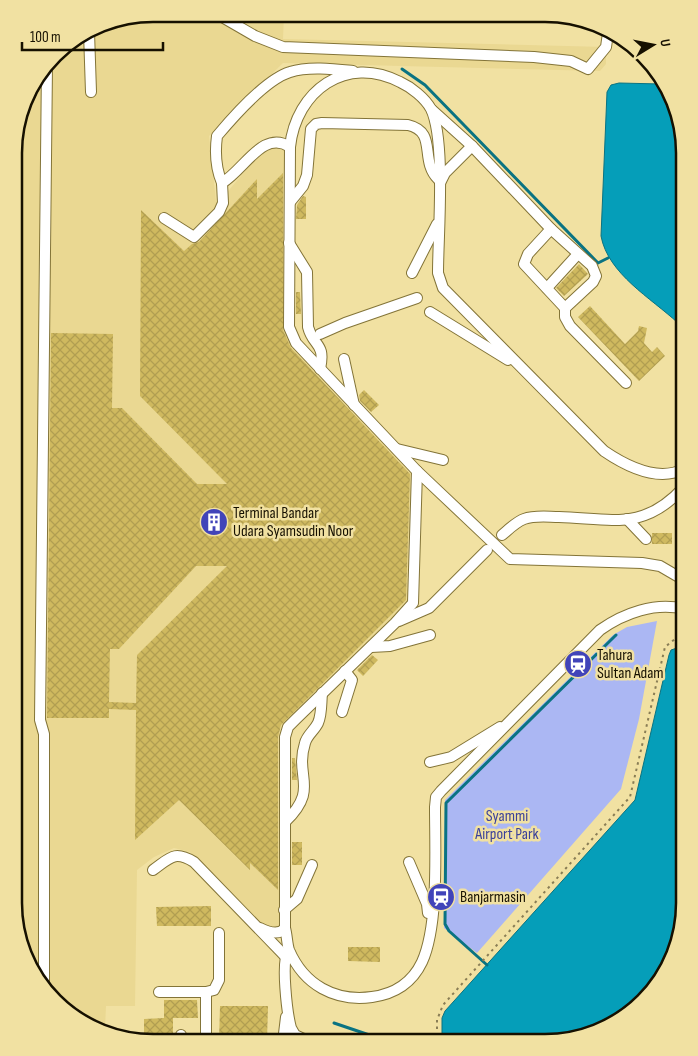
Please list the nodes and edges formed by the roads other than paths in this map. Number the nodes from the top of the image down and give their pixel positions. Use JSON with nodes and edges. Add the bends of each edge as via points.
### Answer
{"nodes":[{"id":1,"x":232,"y":23,"type":"edge"},
{"id":2,"x":89,"y":39,"type":"edge"},
{"id":3,"x":607,"y":39,"type":"edge"},
{"id":4,"x":369,"y":72,"type":"junction"},
{"id":5,"x":48,"y":77,"type":"edge"},
{"id":6,"x":91,"y":92,"type":"dead end"},
{"id":7,"x":430,"y":109,"type":"junction"},
{"id":8,"x":472,"y":146,"type":"junction"},
{"id":9,"x":290,"y":147,"type":"junction"},
{"id":10,"x":222,"y":183,"type":"junction"},
{"id":11,"x":438,"y":183,"type":"junction"},
{"id":12,"x":290,"y":202,"type":"junction"},
{"id":13,"x":164,"y":218,"type":"dead end"},
{"id":14,"x":439,"y":221,"type":"junction"},
{"id":15,"x":552,"y":229,"type":"junction"},
{"id":16,"x":290,"y":243,"type":"junction"},
{"id":17,"x":578,"y":254,"type":"junction"},
{"id":18,"x":412,"y":273,"type":"dead end"},
{"id":19,"x":547,"y":288,"type":"junction"},
{"id":20,"x":417,"y":298,"type":"dead end"},
{"id":21,"x":565,"y":308,"type":"junction"},
{"id":22,"x":430,"y":312,"type":"dead end"},
{"id":23,"x":320,"y":334,"type":"dead end"},
{"id":24,"x":344,"y":359,"type":"dead end"},
{"id":25,"x":320,"y":369,"type":"junction"},
{"id":26,"x":531,"y":379,"type":"junction"},
{"id":27,"x":626,"y":383,"type":"dead end"},
{"id":28,"x":354,"y":406,"type":"junction"},
{"id":29,"x":396,"y":449,"type":"junction"},
{"id":30,"x":443,"y":460,"type":"dead end"},
{"id":31,"x":417,"y":471,"type":"junction"},
{"id":32,"x":676,"y":473,"type":"edge"},
{"id":33,"x":676,"y":495,"type":"edge"},
{"id":34,"x":627,"y":519,"type":"junction"},
{"id":35,"x":502,"y":535,"type":"dead end"},
{"id":36,"x":646,"y":539,"type":"dead end"},
{"id":37,"x":487,"y":550,"type":"dead end"},
{"id":38,"x":675,"y":575,"type":"edge"},
{"id":39,"x":675,"y":608,"type":"edge"},
{"id":40,"x":395,"y":623,"type":"junction"},
{"id":41,"x":430,"y":635,"type":"dead end"},
{"id":42,"x":371,"y":646,"type":"junction"},
{"id":43,"x":345,"y":671,"type":"junction"},
{"id":44,"x":322,"y":693,"type":"junction"},
{"id":45,"x":342,"y":712,"type":"dead end"},
{"id":46,"x":509,"y":721,"type":"junction"},
{"id":47,"x":430,"y":762,"type":"dead end"},
{"id":48,"x":285,"y":822,"type":"junction"},
{"id":49,"x":409,"y":862,"type":"dead end"},
{"id":50,"x":312,"y":865,"type":"dead end"},
{"id":51,"x":153,"y":870,"type":"dead end"},
{"id":52,"x":284,"y":910,"type":"junction"},
{"id":53,"x":255,"y":925,"type":"junction"},
{"id":54,"x":430,"y":926,"type":"junction"},
{"id":55,"x":286,"y":928,"type":"junction"},
{"id":56,"x":219,"y":933,"type":"dead end"},
{"id":57,"x":287,"y":953,"type":"junction"},
{"id":58,"x":303,"y":972,"type":"junction"},
{"id":59,"x":44,"y":974,"type":"edge"},
{"id":60,"x":287,"y":990,"type":"junction"},
{"id":61,"x":159,"y":992,"type":"dead end"},
{"id":62,"x":206,"y":992,"type":"junction"},
{"id":63,"x":288,"y":1011,"type":"junction"},
{"id":64,"x":206,"y":1034,"type":"edge"},
{"id":65,"x":284,"y":1034,"type":"edge"},
{"id":66,"x":294,"y":1034,"type":"edge"}],
"edges":[{"from":1,"to":3,"type":"lane","via":[[283,47],[534,57],[571,61],[588,69],[606,47]]},
{"from":2,"to":6,"type":"lane"},
{"from":4,"to":7,"type":"lane","via":[[406,85]]},
{"from":4,"to":9,"type":"lane","via":[[333,80],[311,96],[295,119]]},
{"from":4,"to":10,"type":"lane","via":[[310,70],[280,75],[217,136],[218,174]]},
{"from":5,"to":59,"type":"lane","via":[[40,720],[44,734]]},
{"from":7,"to":8,"type":"lane"},
{"from":7,"to":11,"type":"lane","via":[[436,134]]},
{"from":8,"to":11,"type":"lane"},
{"from":8,"to":15,"type":"lane"},
{"from":9,"to":10,"type":"lane","via":[[280,141],[267,142]]},
{"from":9,"to":12,"type":"lane"},
{"from":10,"to":13,"type":"lane","via":[[223,203],[219,212],[194,237]]},
{"from":11,"to":12,"type":"lane","via":[[430,166],[426,136],[421,129],[408,125],[322,123],[311,129],[307,175]]},
{"from":11,"to":14,"type":"lane"},
{"from":12,"to":16,"type":"lane"},
{"from":14,"to":18,"type":"lane"},
{"from":14,"to":26,"type":"lane","via":[[438,273],[443,288]]},
{"from":15,"to":17,"type":"lane"},
{"from":15,"to":19,"type":"lane","via":[[524,260],[524,264]]},
{"from":16,"to":25,"type":"lane","via":[[307,272],[308,327],[323,356]]},
{"from":16,"to":25,"type":"lane","via":[[289,327],[292,337]]},
{"from":17,"to":19,"type":"lane"},
{"from":17,"to":21,"type":"lane","via":[[592,266],[596,276]]},
{"from":19,"to":21,"type":"lane"},
{"from":20,"to":23,"type":"lane"},
{"from":21,"to":27,"type":"lane","via":[[570,326]]},
{"from":22,"to":26,"type":"lane","via":[[501,354]]},
{"from":24,"to":28,"type":"lane"},
{"from":25,"to":28,"type":"lane"},
{"from":26,"to":32,"type":"lane","via":[[618,461],[661,474]]},
{"from":28,"to":29,"type":"lane"},
{"from":29,"to":30,"type":"lane"},
{"from":29,"to":31,"type":"lane"},
{"from":31,"to":38,"type":"lane","via":[[510,559],[642,563],[660,566]]},
{"from":31,"to":40,"type":"lane","via":[[413,603]]},
{"from":33,"to":34,"type":"lane","via":[[650,515]]},
{"from":34,"to":35,"type":"lane","via":[[533,517],[518,522]]},
{"from":34,"to":36,"type":"lane"},
{"from":37,"to":40,"type":"lane","via":[[429,608]]},
{"from":39,"to":46,"type":"lane","via":[[663,606],[613,621],[580,648]]},
{"from":40,"to":42,"type":"lane"},
{"from":41,"to":42,"type":"lane","via":[[390,646]]},
{"from":42,"to":43,"type":"lane"},
{"from":43,"to":44,"type":"lane"},
{"from":43,"to":45,"type":"lane","via":[[352,680]]},
{"from":44,"to":48,"type":"lane","via":[[321,716],[304,747],[304,797],[299,809]]},
{"from":44,"to":48,"type":"lane","via":[[288,728],[285,737]]},
{"from":46,"to":47,"type":"lane","via":[[450,757]]},
{"from":46,"to":54,"type":"lane","via":[[436,797],[435,880]]},
{"from":48,"to":52,"type":"lane"},
{"from":49,"to":54,"type":"lane","via":[[427,904]]},
{"from":50,"to":52,"type":"lane","via":[[297,900]]},
{"from":51,"to":53,"type":"lane","via":[[171,857],[187,857]]},
{"from":52,"to":55,"type":"lane"},
{"from":53,"to":55,"type":"lane","via":[[278,933]]},
{"from":53,"to":57,"type":"lane"},
{"from":54,"to":58,"type":"lane","via":[[422,962],[410,980],[382,996],[345,998],[326,992]]},
{"from":55,"to":57,"type":"lane"},
{"from":56,"to":62,"type":"lane","via":[[219,980],[214,990]]},
{"from":57,"to":58,"type":"lane"},
{"from":57,"to":60,"type":"lane"},
{"from":58,"to":60,"type":"lane","via":[[291,977]]},
{"from":60,"to":63,"type":"lane"},
{"from":61,"to":62,"type":"lane"},
{"from":62,"to":64,"type":"lane"},
{"from":63,"to":65,"type":"lane"},
{"from":63,"to":66,"type":"lane"}]}
